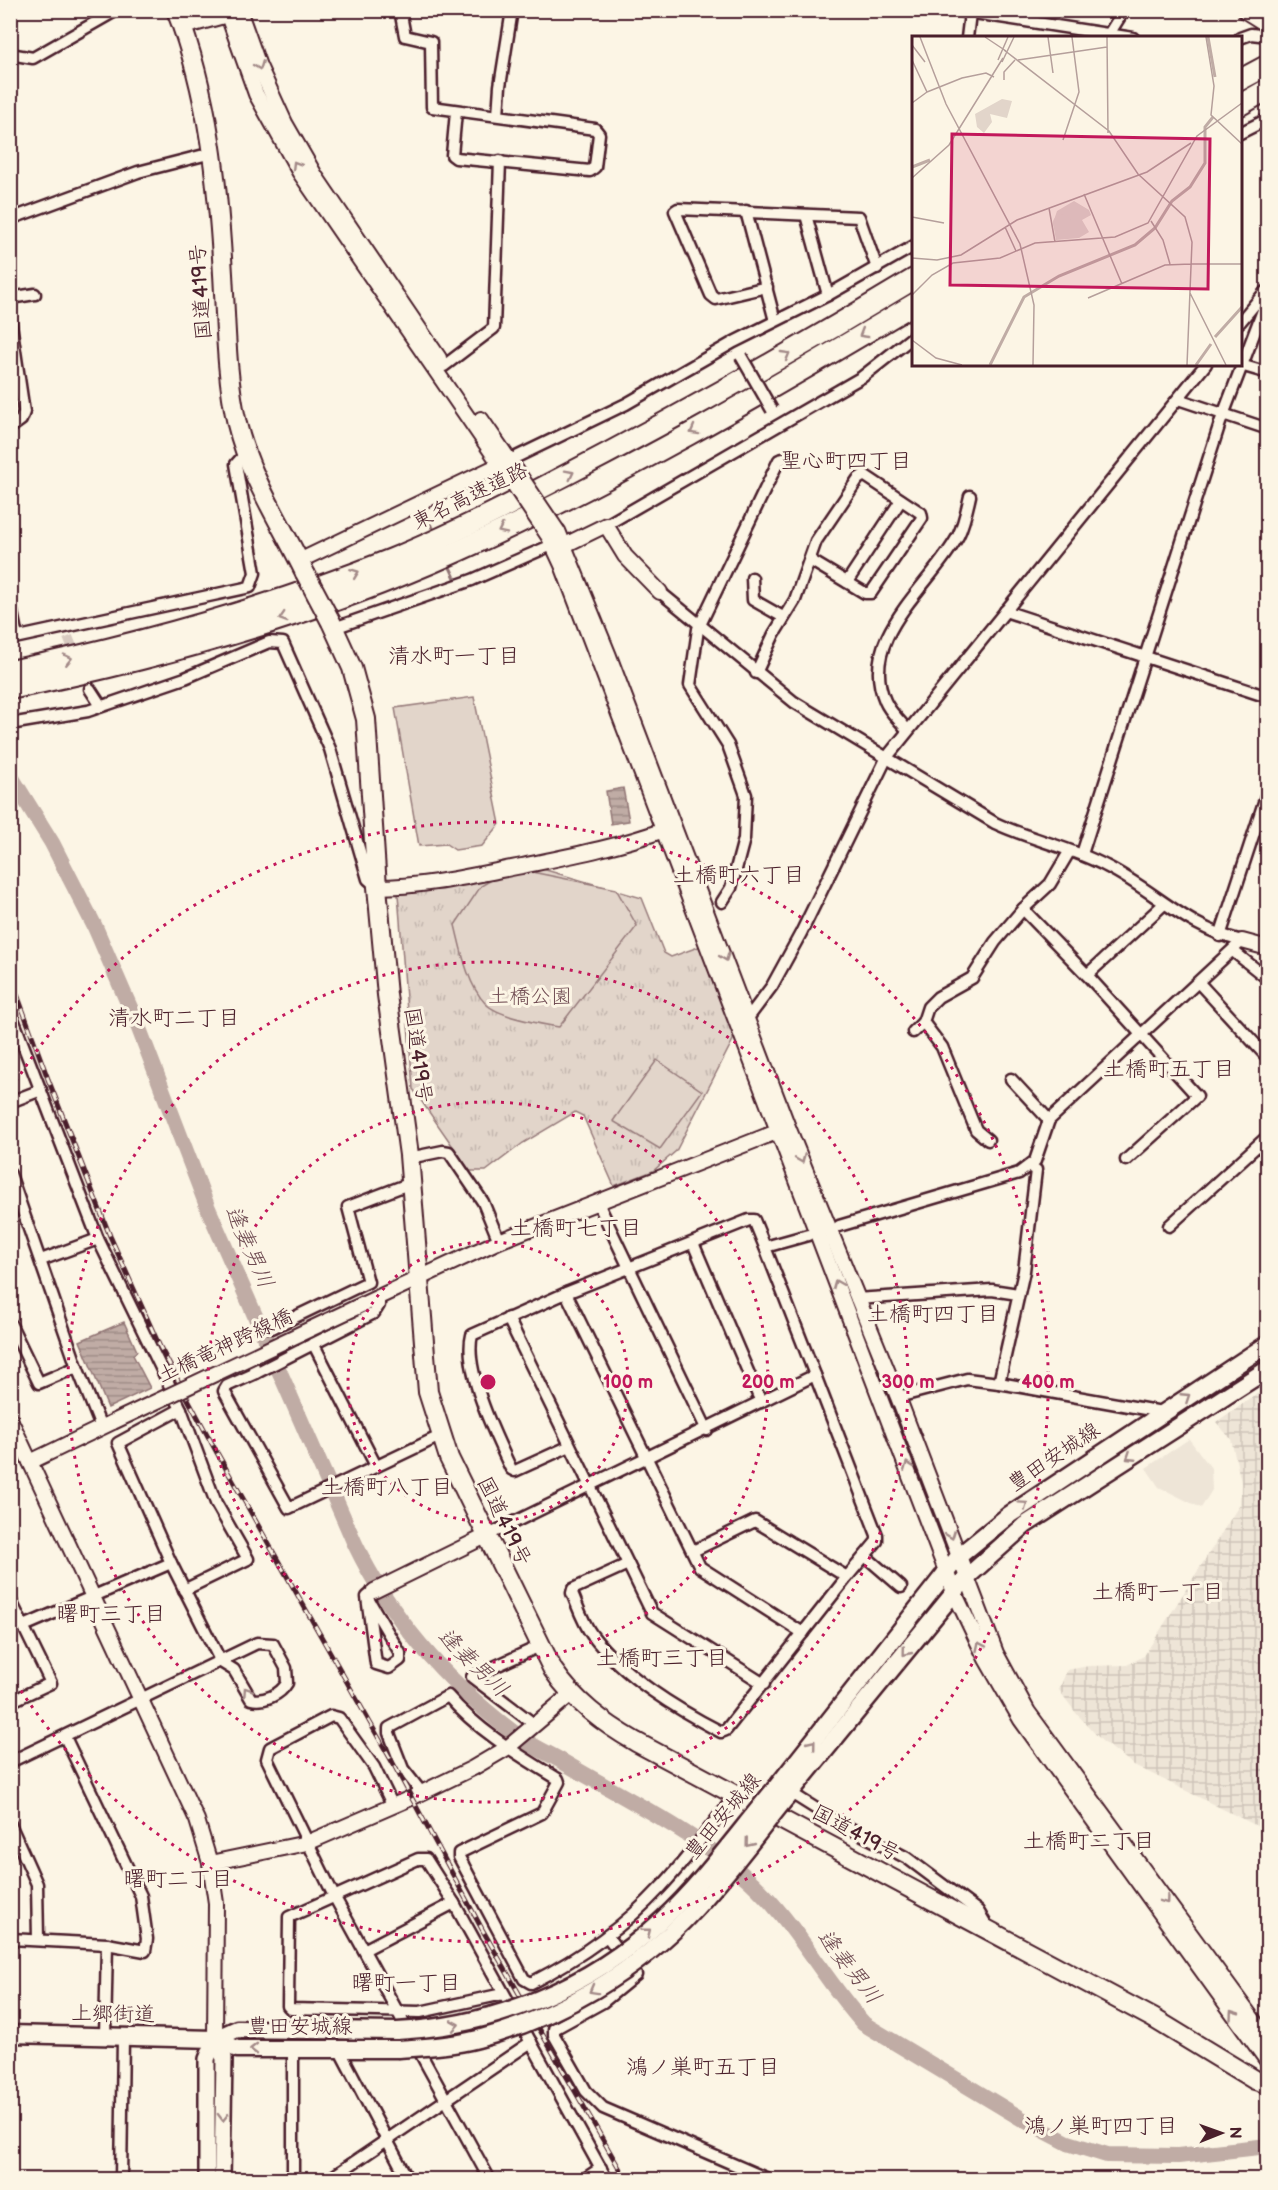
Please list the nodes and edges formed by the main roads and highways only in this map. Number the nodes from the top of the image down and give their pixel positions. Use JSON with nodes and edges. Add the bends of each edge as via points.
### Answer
{"nodes":[{"id":1,"x":1247,"y":10,"type":"edge"},
{"id":2,"x":179,"y":19,"type":"edge"},
{"id":3,"x":1268,"y":23,"type":"edge"},
{"id":4,"x":1268,"y":65,"type":"edge"},
{"id":5,"x":1242,"y":79,"type":"edge"},
{"id":6,"x":1268,"y":89,"type":"edge"},
{"id":7,"x":1242,"y":104,"type":"edge"},
{"id":8,"x":912,"y":280,"type":"edge"},
{"id":9,"x":912,"y":305,"type":"edge"},
{"id":10,"x":10,"y":671,"type":"edge"},
{"id":11,"x":10,"y":689,"type":"edge"},
{"id":12,"x":1268,"y":1344,"type":"edge"},
{"id":13,"x":1268,"y":1369,"type":"edge"},
{"id":14,"x":784,"y":1793,"type":"junction"},
{"id":15,"x":10,"y":2034,"type":"edge"},
{"id":16,"x":215,"y":2039,"type":"junction"},
{"id":17,"x":1268,"y":2084,"type":"edge"},
{"id":18,"x":207,"y":2180,"type":"edge"},
{"id":19,"x":222,"y":2180,"type":"edge"}],
"edges":[{"from":1,"to":3,"type":"highway"},
{"from":2,"to":17,"type":"highway","name":"国道419号","bridge":true,"via":[[201,94],[212,153],[232,394],[245,454],[352,668],[366,719],[377,887],[409,1158],[428,1392],[440,1436],[540,1646],[571,1694],[612,1728],[1153,2018],[1255,2080]]},
{"from":4,"to":5,"type":"highway"},
{"from":6,"to":7,"type":"highway"},
{"from":10,"to":8,"type":"highway","name":"東名高速道路","one_way":true,"via":[[224,618],[436,540],[625,446]]},
{"from":9,"to":11,"type":"highway","name":"東名高速道路","one_way":true,"via":[[635,464],[456,552],[357,592],[229,635]]},
{"from":14,"to":12,"type":"main road","name":"豊田安城線","one_way":true,"via":[[959,1556],[1009,1515]]},
{"from":13,"to":14,"type":"main road","name":"豊田安城線","one_way":true,"via":[[1025,1525],[967,1577]]},
{"from":16,"to":14,"type":"main road","name":"豊田安城線","one_way":true,"bridge":true,"via":[[237,2029],[433,2029],[471,2022],[540,1999],[580,1980],[661,1920]]},
{"from":14,"to":16,"type":"main road","name":"豊田安城線","one_way":true,"bridge":true,"via":[[694,1910],[666,1938],[607,1982],[546,2014],[477,2039],[397,2049],[237,2049]]},
{"from":15,"to":16,"type":"main road","name":"上郷街道"},
{"from":16,"to":18,"type":"main road","via":[[207,2058]]},
{"from":16,"to":19,"type":"main road","one_way":true,"via":[[224,2058]]}]}
